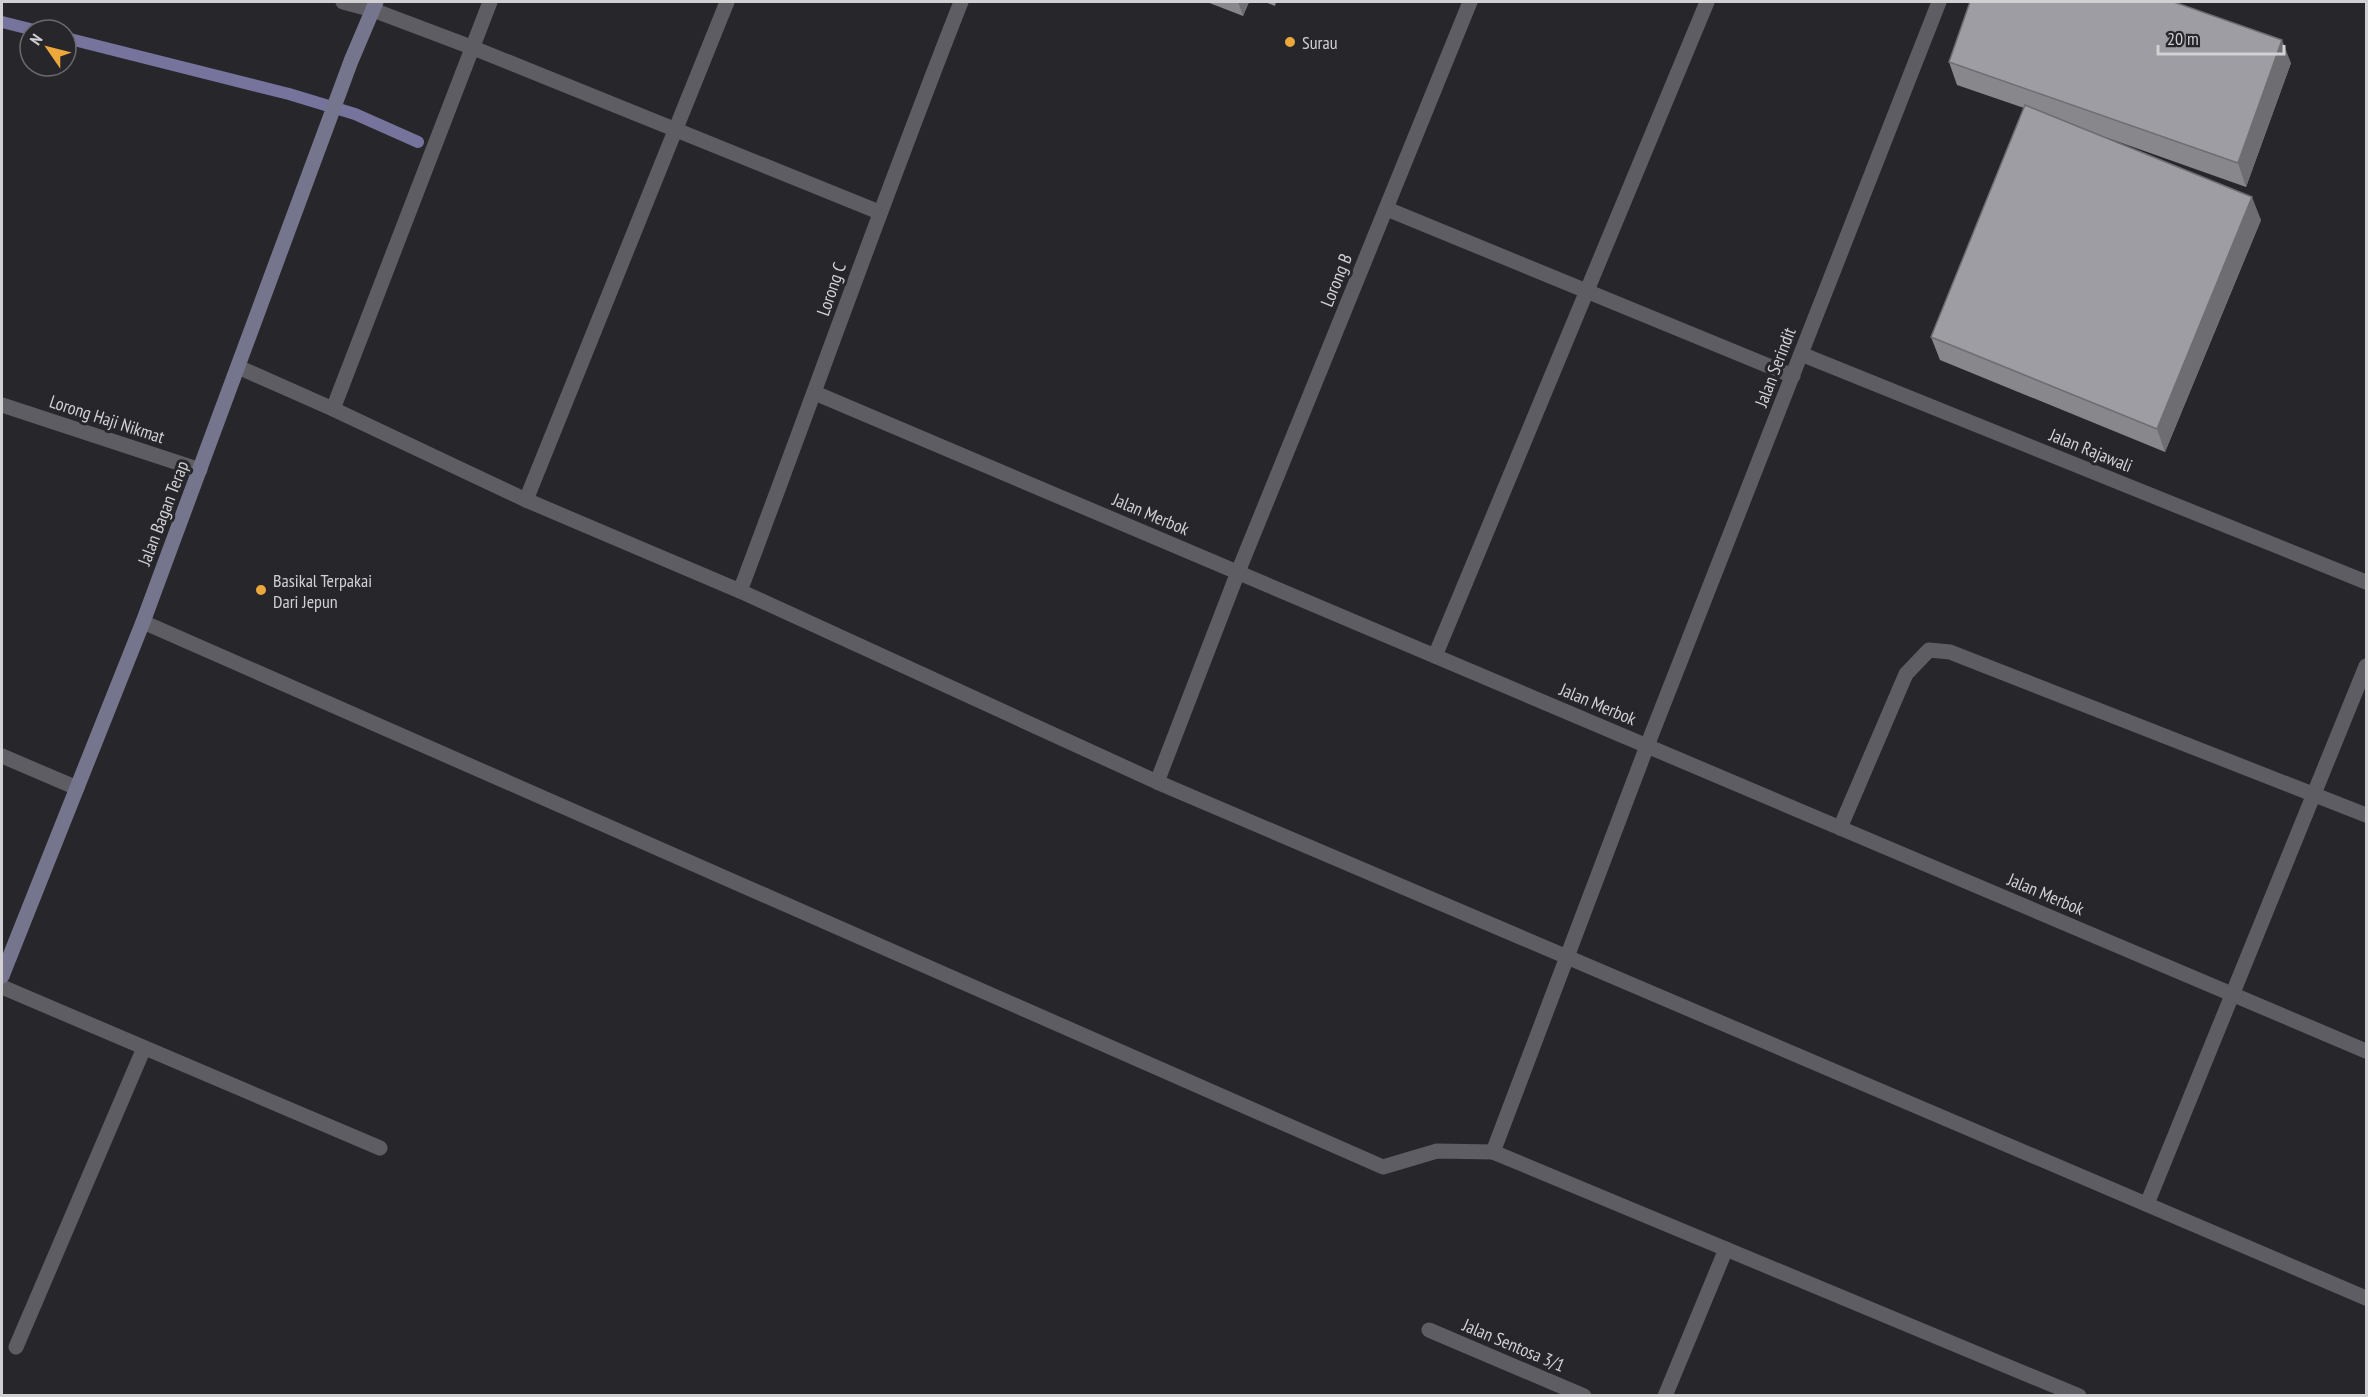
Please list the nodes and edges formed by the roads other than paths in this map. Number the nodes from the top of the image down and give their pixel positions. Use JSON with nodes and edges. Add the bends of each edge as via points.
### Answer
{"nodes":[{"id":1,"x":343,"y":2,"type":"edge"},
{"id":2,"x":490,"y":2,"type":"edge"},
{"id":3,"x":727,"y":2,"type":"edge"},
{"id":4,"x":961,"y":2,"type":"edge"},
{"id":5,"x":1470,"y":2,"type":"edge"},
{"id":6,"x":1707,"y":2,"type":"edge"},
{"id":7,"x":1939,"y":2,"type":"edge"},
{"id":8,"x":374,"y":6,"type":"edge"},
{"id":9,"x":471,"y":47,"type":"junction"},
{"id":10,"x":675,"y":130,"type":"junction"},
{"id":11,"x":1387,"y":209,"type":"junction"},
{"id":12,"x":879,"y":212,"type":"junction"},
{"id":13,"x":1587,"y":291,"type":"junction"},
{"id":14,"x":1801,"y":354,"type":"junction"},
{"id":15,"x":238,"y":368,"type":"junction"},
{"id":16,"x":1793,"y":376,"type":"junction"},
{"id":17,"x":815,"y":393,"type":"junction"},
{"id":18,"x":2,"y":405,"type":"edge"},
{"id":19,"x":333,"y":409,"type":"junction"},
{"id":20,"x":200,"y":470,"type":"junction"},
{"id":21,"x":526,"y":500,"type":"junction"},
{"id":22,"x":1238,"y":572,"type":"junction"},
{"id":23,"x":2367,"y":582,"type":"edge"},
{"id":24,"x":740,"y":591,"type":"junction"},
{"id":25,"x":143,"y":621,"type":"junction"},
{"id":26,"x":1435,"y":656,"type":"junction"},
{"id":27,"x":2367,"y":666,"type":"edge"},
{"id":28,"x":1647,"y":746,"type":"junction"},
{"id":29,"x":2,"y":756,"type":"edge"},
{"id":30,"x":1157,"y":782,"type":"junction"},
{"id":31,"x":77,"y":788,"type":"junction"},
{"id":32,"x":2314,"y":793,"type":"junction"},
{"id":33,"x":2367,"y":815,"type":"edge"},
{"id":34,"x":1840,"y":828,"type":"junction"},
{"id":35,"x":6,"y":954,"type":"edge"},
{"id":36,"x":1567,"y":956,"type":"junction"},
{"id":37,"x":2,"y":976,"type":"edge"},
{"id":38,"x":2,"y":987,"type":"edge"},
{"id":39,"x":2233,"y":994,"type":"junction"},
{"id":40,"x":144,"y":1048,"type":"junction"},
{"id":41,"x":2367,"y":1051,"type":"edge"},
{"id":42,"x":380,"y":1148,"type":"dead end"},
{"id":43,"x":1493,"y":1152,"type":"junction"},
{"id":44,"x":2147,"y":1204,"type":"junction"},
{"id":45,"x":1726,"y":1249,"type":"junction"},
{"id":46,"x":2367,"y":1298,"type":"edge"},
{"id":47,"x":1430,"y":1330,"type":"dead end"},
{"id":48,"x":16,"y":1347,"type":"dead end"},
{"id":49,"x":1584,"y":1395,"type":"edge"},
{"id":50,"x":1665,"y":1395,"type":"edge"},
{"id":51,"x":2079,"y":1395,"type":"edge"}],
"edges":[{"from":1,"to":8,"type":"street"},
{"from":2,"to":9,"type":"street"},
{"from":3,"to":10,"type":"street"},
{"from":4,"to":12,"type":"street","name":"Lorong C"},
{"from":5,"to":11,"type":"street","name":"Lorong B"},
{"from":6,"to":13,"type":"street"},
{"from":7,"to":14,"type":"street","name":"Jalan Serindit"},
{"from":8,"to":9,"type":"street"},
{"from":8,"to":15,"type":"main road","name":"Jalan Bagan Terap"},
{"from":9,"to":10,"type":"street"},
{"from":9,"to":19,"type":"street"},
{"from":10,"to":12,"type":"street"},
{"from":10,"to":21,"type":"street"},
{"from":11,"to":13,"type":"street"},
{"from":11,"to":22,"type":"street","name":"Lorong B"},
{"from":12,"to":17,"type":"street","name":"Lorong C"},
{"from":13,"to":16,"type":"street"},
{"from":13,"to":26,"type":"street"},
{"from":14,"to":16,"type":"street","name":"Jalan Serindit"},
{"from":14,"to":23,"type":"street","name":"Jalan Rajawali"},
{"from":15,"to":19,"type":"street"},
{"from":15,"to":20,"type":"main road","name":"Jalan Bagan Terap"},
{"from":16,"to":28,"type":"street","name":"Jalan Serindit"},
{"from":17,"to":22,"type":"street","name":"Jalan Merbok"},
{"from":17,"to":24,"type":"street","name":"Lorong C"},
{"from":18,"to":20,"type":"street","name":"Lorong Haji Nikmat"},
{"from":19,"to":21,"type":"street"},
{"from":20,"to":25,"type":"main road","name":"Jalan Bagan Terap"},
{"from":21,"to":24,"type":"street"},
{"from":22,"to":26,"type":"street","name":"Jalan Merbok"},
{"from":22,"to":30,"type":"street","name":"Lorong B"},
{"from":24,"to":30,"type":"street"},
{"from":25,"to":31,"type":"main road","name":"Jalan Bagan Terap"},
{"from":25,"to":43,"type":"street","via":[[1383,1167],[1437,1150]]},
{"from":26,"to":28,"type":"street","name":"Jalan Merbok"},
{"from":27,"to":32,"type":"street"},
{"from":28,"to":34,"type":"street","name":"Jalan Merbok"},
{"from":28,"to":36,"type":"street","name":"Jalan Serindit"},
{"from":29,"to":31,"type":"street"},
{"from":30,"to":36,"type":"street"},
{"from":31,"to":35,"type":"main road","name":"Jalan Bagan Terap"},
{"from":32,"to":33,"type":"street"},
{"from":32,"to":34,"type":"street","via":[[1950,652],[1929,650],[1906,674]]},
{"from":32,"to":39,"type":"street"},
{"from":34,"to":39,"type":"street","name":"Jalan Merbok"},
{"from":35,"to":37,"type":"main road","name":"Jalan Bagan Terap"},
{"from":36,"to":43,"type":"street","name":"Jalan Serindit"},
{"from":36,"to":44,"type":"street"},
{"from":38,"to":40,"type":"street"},
{"from":39,"to":41,"type":"street","name":"Jalan Merbok"},
{"from":39,"to":44,"type":"street"},
{"from":40,"to":42,"type":"street"},
{"from":40,"to":48,"type":"street"},
{"from":43,"to":45,"type":"street"},
{"from":44,"to":46,"type":"street"},
{"from":45,"to":50,"type":"street"},
{"from":45,"to":51,"type":"street"},
{"from":47,"to":49,"type":"street","name":"Jalan Sentosa 3/1"}]}
